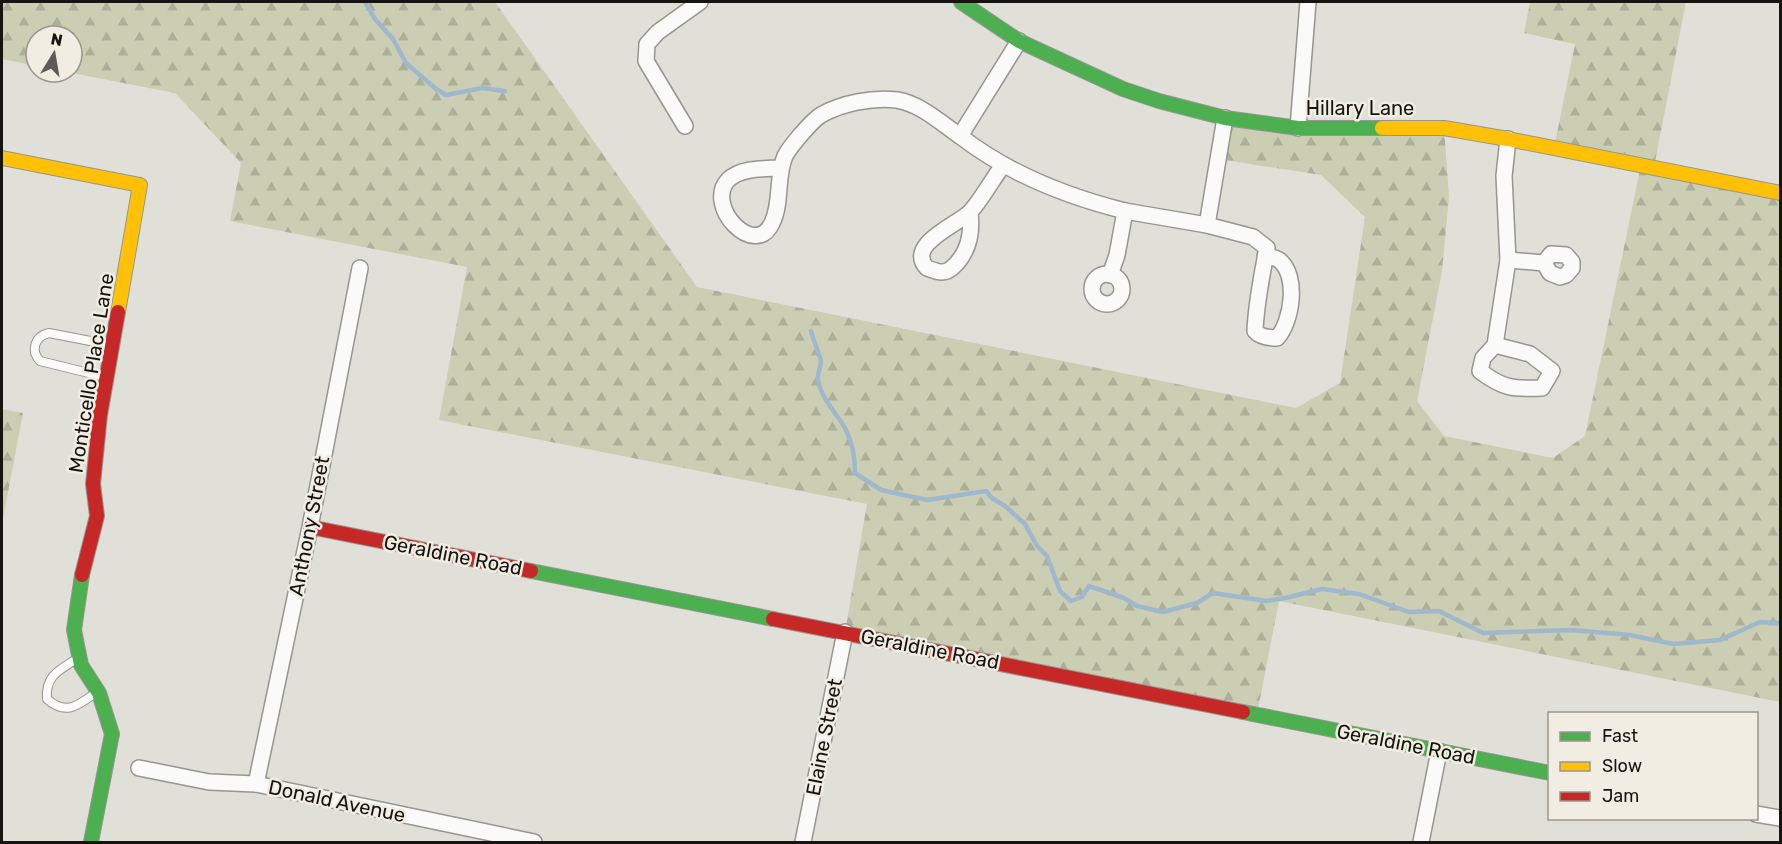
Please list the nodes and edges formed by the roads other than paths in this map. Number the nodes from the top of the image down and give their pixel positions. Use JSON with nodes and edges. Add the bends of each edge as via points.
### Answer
{"nodes":[{"id":1,"x":700,"y":2,"type":"edge"},
{"id":2,"x":961,"y":2,"type":"edge"},
{"id":3,"x":1308,"y":2,"type":"edge"},
{"id":4,"x":1018,"y":41,"type":"junction"},
{"id":5,"x":1225,"y":118,"type":"junction"},
{"id":6,"x":685,"y":126,"type":"dead end"},
{"id":7,"x":1298,"y":128,"type":"junction"},
{"id":8,"x":960,"y":136,"type":"junction"},
{"id":9,"x":1508,"y":139,"type":"junction"},
{"id":10,"x":2,"y":158,"type":"edge"},
{"id":11,"x":1003,"y":165,"type":"junction"},
{"id":12,"x":781,"y":168,"type":"junction"},
{"id":13,"x":1780,"y":193,"type":"edge"},
{"id":14,"x":1125,"y":211,"type":"junction"},
{"id":15,"x":970,"y":212,"type":"dead end"},
{"id":16,"x":1207,"y":225,"type":"junction"},
{"id":17,"x":1265,"y":256,"type":"junction"},
{"id":18,"x":1508,"y":260,"type":"junction"},
{"id":19,"x":1544,"y":263,"type":"dead end"},
{"id":20,"x":360,"y":268,"type":"dead end"},
{"id":21,"x":1110,"y":275,"type":"dead end"},
{"id":22,"x":1495,"y":345,"type":"dead end"},
{"id":23,"x":112,"y":346,"type":"junction"},
{"id":24,"x":106,"y":377,"type":"junction"},
{"id":25,"x":310,"y":527,"type":"junction"},
{"id":26,"x":845,"y":632,"type":"junction"},
{"id":27,"x":79,"y":658,"type":"junction"},
{"id":28,"x":98,"y":692,"type":"junction"},
{"id":29,"x":1439,"y":751,"type":"junction"},
{"id":30,"x":139,"y":768,"type":"dead end"},
{"id":31,"x":1548,"y":773,"type":"edge"},
{"id":32,"x":256,"y":784,"type":"junction"},
{"id":33,"x":1758,"y":814,"type":"edge"},
{"id":34,"x":1780,"y":818,"type":"edge"},
{"id":35,"x":91,"y":843,"type":"edge"},
{"id":36,"x":534,"y":843,"type":"edge"},
{"id":37,"x":803,"y":843,"type":"edge"},
{"id":38,"x":1421,"y":843,"type":"edge"}],
"edges":[{"from":1,"to":6,"type":"street","via":[[647,44],[646,61]]},
{"from":2,"to":4,"type":"street","name":"Hillary Lane"},
{"from":3,"to":7,"type":"street"},
{"from":4,"to":5,"type":"street","name":"Hillary Lane","via":[[1124,89]]},
{"from":4,"to":8,"type":"street"},
{"from":5,"to":7,"type":"street","name":"Hillary Lane"},
{"from":5,"to":16,"type":"street"},
{"from":7,"to":9,"type":"street","name":"Hillary Lane","via":[[1444,128]]},
{"from":8,"to":11,"type":"street"},
{"from":8,"to":12,"type":"street","via":[[923,110],[898,100],[855,103],[820,116],[795,142]]},
{"from":9,"to":13,"type":"street","name":"Hillary Lane"},
{"from":9,"to":18,"type":"street","via":[[1504,176]]},
{"from":10,"to":23,"type":"street","name":"Monticello Place Lane","via":[[140,185]]},
{"from":11,"to":14,"type":"street","via":[[1053,189]]},
{"from":11,"to":15,"type":"street"},
{"from":12,"to":12,"type":"street","via":[[749,170],[728,180],[721,200],[741,232],[756,236],[769,228],[777,204]]},
{"from":14,"to":16,"type":"street"},
{"from":14,"to":21,"type":"street"},
{"from":16,"to":17,"type":"street","via":[[1253,237],[1267,248]]},
{"from":17,"to":17,"type":"street","via":[[1281,261],[1291,282],[1286,325],[1277,338],[1255,331]]},
{"from":18,"to":19,"type":"street"},
{"from":18,"to":22,"type":"street"},
{"from":20,"to":25,"type":"street","name":"Anthony Street"},
{"from":23,"to":24,"type":"street","name":"Monticello Place Lane"},
{"from":23,"to":24,"type":"lane","via":[[49,333],[37,339],[35,348],[40,361]]},
{"from":24,"to":27,"type":"street","name":"Monticello Place Lane","via":[[93,484],[97,516],[80,583],[74,630]]},
{"from":25,"to":26,"type":"street","name":"Geraldine Road"},
{"from":25,"to":32,"type":"street","name":"Anthony Street"},
{"from":26,"to":29,"type":"street","name":"Geraldine Road"},
{"from":26,"to":37,"type":"street","name":"Elaine Street"},
{"from":27,"to":28,"type":"street","name":"Monticello Place Lane"},
{"from":27,"to":28,"type":"lane","via":[[50,678],[47,699],[66,708]]},
{"from":28,"to":35,"type":"street","name":"Monticello Place Lane","via":[[112,734]]},
{"from":29,"to":31,"type":"street","name":"Geraldine Road"},
{"from":29,"to":38,"type":"street"},
{"from":30,"to":32,"type":"street","name":"Donald Avenue","via":[[209,782]]},
{"from":32,"to":36,"type":"street","name":"Donald Avenue"},
{"from":33,"to":34,"type":"street"}]}
